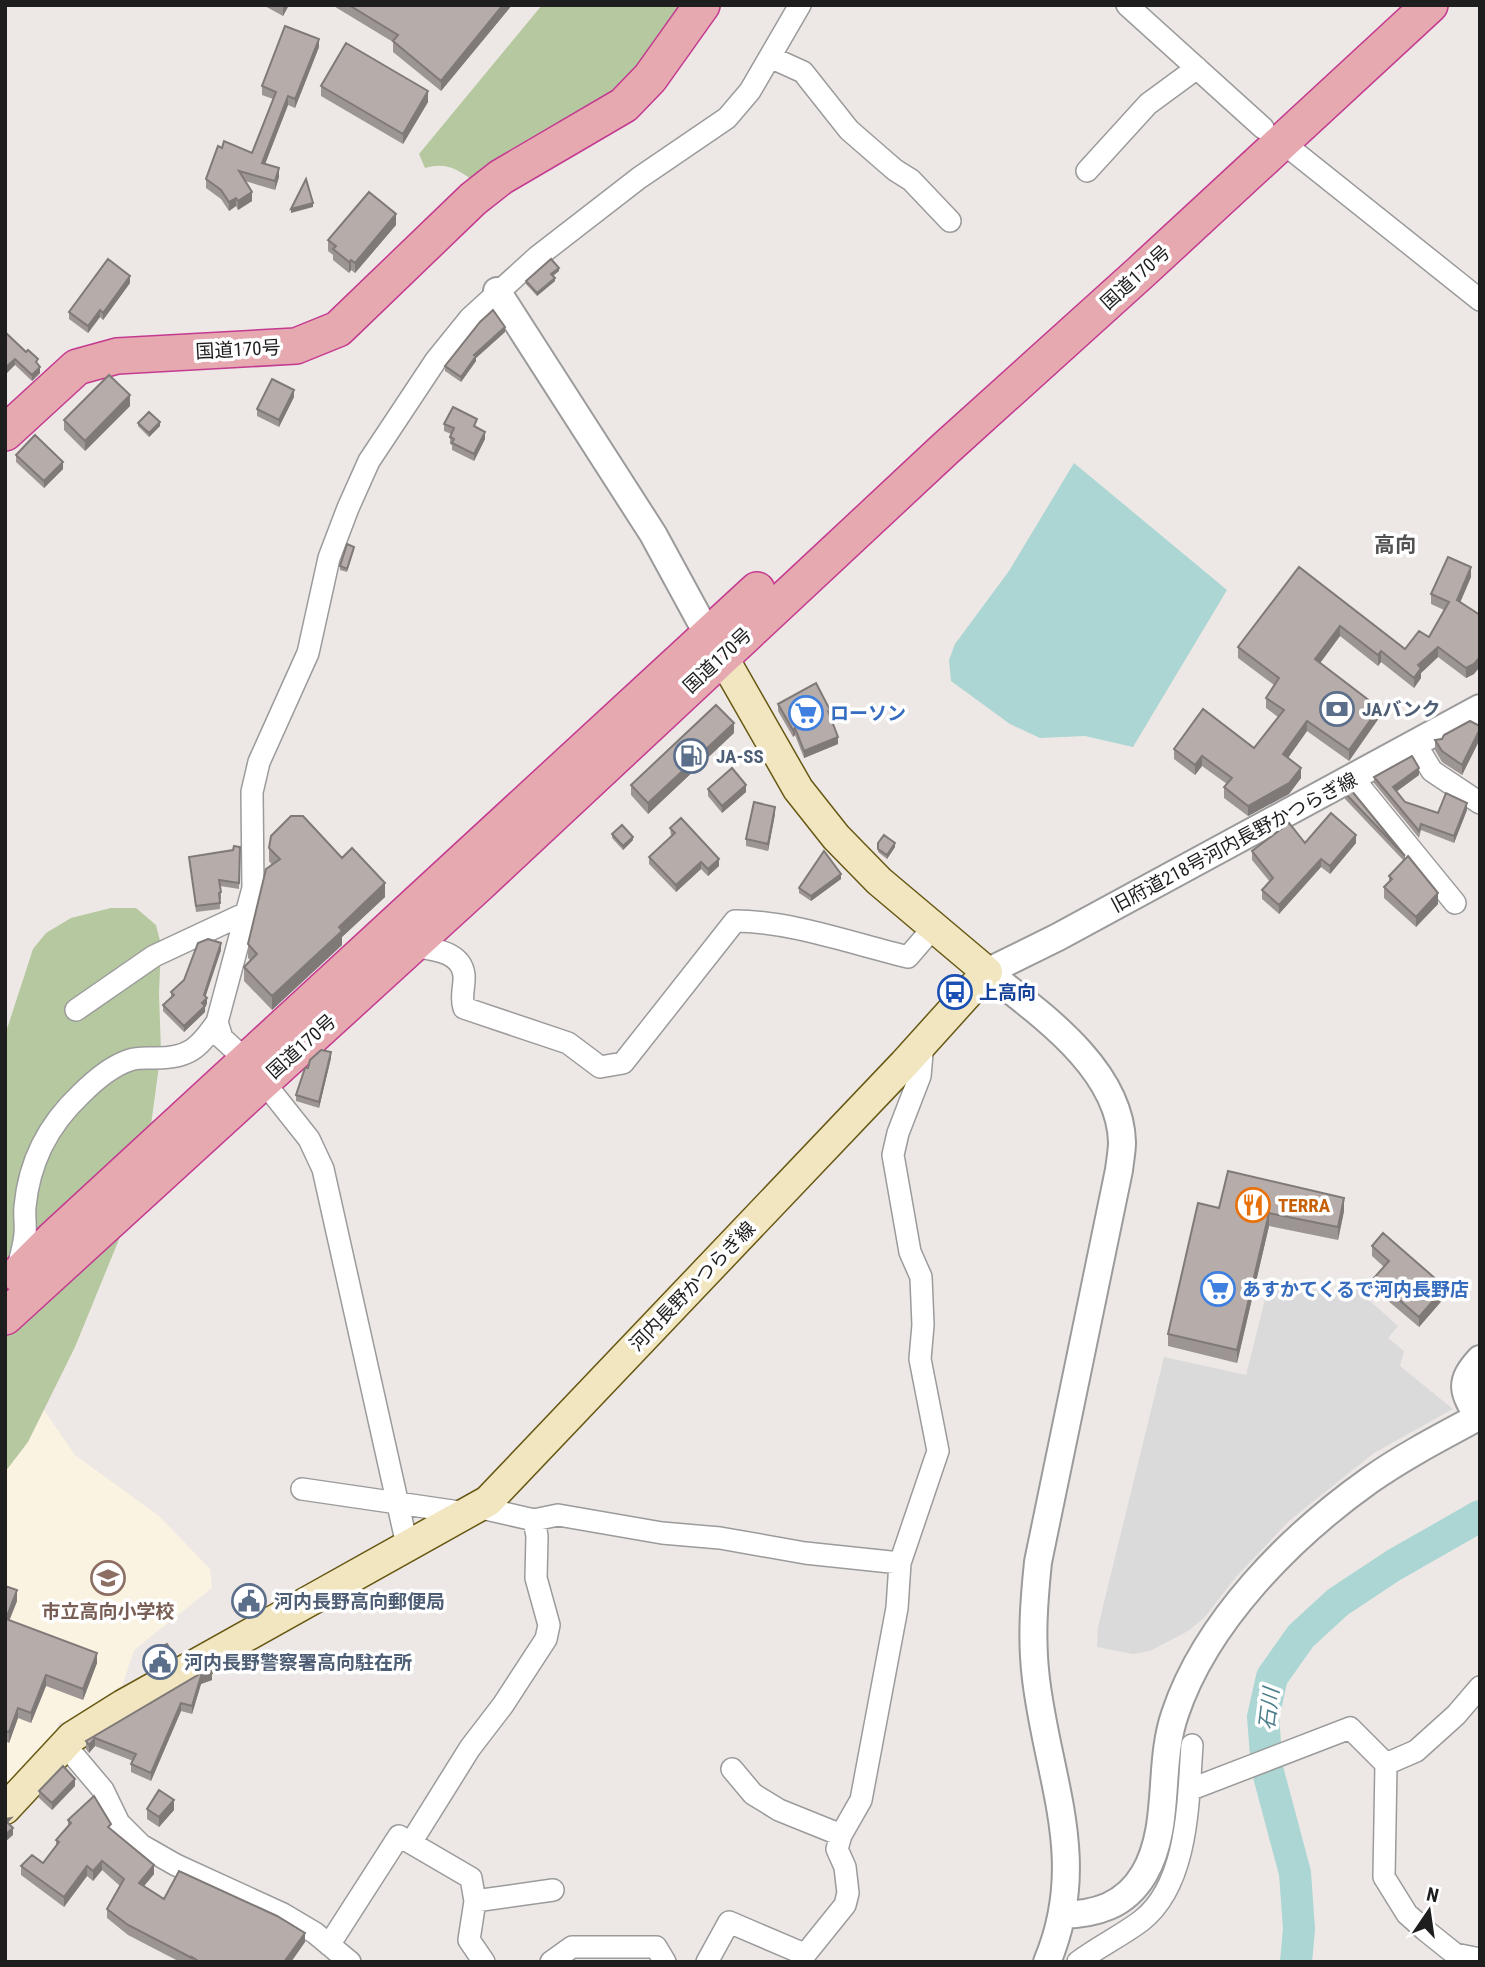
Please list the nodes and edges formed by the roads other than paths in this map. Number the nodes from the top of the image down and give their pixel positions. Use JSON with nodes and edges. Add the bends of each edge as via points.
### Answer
{"nodes":[{"id":1,"x":702,"y":5,"type":"edge"},
{"id":2,"x":800,"y":5,"type":"edge"},
{"id":3,"x":1127,"y":5,"type":"edge"},
{"id":4,"x":1400,"y":5,"type":"edge"},
{"id":5,"x":1430,"y":5,"type":"edge"},
{"id":6,"x":770,"y":57,"type":"junction"},
{"id":7,"x":1197,"y":68,"type":"junction"},
{"id":8,"x":1272,"y":135,"type":"junction"},
{"id":9,"x":1087,"y":171,"type":"dead end"},
{"id":10,"x":950,"y":221,"type":"dead end"},
{"id":11,"x":497,"y":291,"type":"junction"},
{"id":12,"x":1480,"y":300,"type":"edge"},
{"id":13,"x":5,"y":433,"type":"edge"},
{"id":14,"x":715,"y":646,"type":"junction"},
{"id":15,"x":1478,"y":712,"type":"edge"},
{"id":16,"x":1415,"y":743,"type":"junction"},
{"id":17,"x":1352,"y":777,"type":"junction"},
{"id":18,"x":1480,"y":803,"type":"edge"},
{"id":19,"x":1455,"y":903,"type":"dead end"},
{"id":20,"x":246,"y":913,"type":"junction"},
{"id":21,"x":933,"y":928,"type":"junction"},
{"id":22,"x":411,"y":946,"type":"junction"},
{"id":23,"x":987,"y":972,"type":"junction"},
{"id":24,"x":76,"y":1010,"type":"dead end"},
{"id":25,"x":217,"y":1022,"type":"junction"},
{"id":26,"x":923,"y":1043,"type":"junction"},
{"id":27,"x":254,"y":1072,"type":"junction"},
{"id":28,"x":8,"y":1306,"type":"edge"},
{"id":29,"x":1480,"y":1359,"type":"edge"},
{"id":30,"x":1479,"y":1417,"type":"edge"},
{"id":31,"x":302,"y":1489,"type":"dead end"},
{"id":32,"x":397,"y":1501,"type":"junction"},
{"id":33,"x":471,"y":1510,"type":"junction"},
{"id":34,"x":534,"y":1520,"type":"junction"},
{"id":35,"x":407,"y":1545,"type":"junction"},
{"id":36,"x":900,"y":1563,"type":"junction"},
{"id":37,"x":1480,"y":1687,"type":"edge"},
{"id":38,"x":65,"y":1745,"type":"junction"},
{"id":39,"x":1192,"y":1745,"type":"dead end"},
{"id":40,"x":1386,"y":1764,"type":"junction"},
{"id":41,"x":732,"y":1769,"type":"dead end"},
{"id":42,"x":1189,"y":1790,"type":"junction"},
{"id":43,"x":5,"y":1809,"type":"edge"},
{"id":44,"x":841,"y":1835,"type":"junction"},
{"id":45,"x":412,"y":1841,"type":"junction"},
{"id":46,"x":553,"y":1890,"type":"dead end"},
{"id":47,"x":475,"y":1901,"type":"junction"},
{"id":48,"x":1062,"y":1915,"type":"junction"},
{"id":49,"x":330,"y":1945,"type":"junction"},
{"id":50,"x":802,"y":1958,"type":"edge"},
{"id":51,"x":1457,"y":1958,"type":"edge"},
{"id":52,"x":1480,"y":1959,"type":"edge"},
{"id":53,"x":350,"y":1962,"type":"edge"},
{"id":54,"x":484,"y":1962,"type":"edge"},
{"id":55,"x":551,"y":1962,"type":"edge"},
{"id":56,"x":665,"y":1962,"type":"edge"},
{"id":57,"x":707,"y":1962,"type":"edge"},
{"id":58,"x":1047,"y":1962,"type":"edge"},
{"id":59,"x":1078,"y":1962,"type":"edge"}],
"edges":[{"from":1,"to":13,"type":"highway","name":"国道170号","via":[[624,106],[501,177],[472,199],[338,329],[296,346],[117,356],[77,367]]},
{"from":2,"to":6,"type":"street"},
{"from":3,"to":7,"type":"street"},
{"from":4,"to":8,"type":"highway","name":"国道170号"},
{"from":5,"to":8,"type":"highway","name":"国道170号"},
{"from":6,"to":10,"type":"street","via":[[803,72],[849,130],[911,180]]},
{"from":6,"to":11,"type":"street","via":[[727,118],[639,178]]},
{"from":7,"to":8,"type":"street"},
{"from":7,"to":9,"type":"street","via":[[1148,104]]},
{"from":8,"to":12,"type":"street"},
{"from":8,"to":14,"type":"highway","name":"国道170号","via":[[1124,261]]},
{"from":11,"to":14,"type":"street","via":[[653,534]]},
{"from":11,"to":20,"type":"street","via":[[436,360],[369,461],[348,508],[329,558],[307,653],[259,762],[251,792],[253,888]]},
{"from":14,"to":21,"type":"main road","via":[[798,789],[836,837]]},
{"from":14,"to":22,"type":"highway","name":"国道170号"},
{"from":14,"to":27,"type":"highway","name":"国道170号"},
{"from":15,"to":16,"type":"street","name":"旧府道218号河内長野かつらぎ線"},
{"from":16,"to":17,"type":"street","name":"旧府道218号河内長野かつらぎ線"},
{"from":16,"to":18,"type":"street","via":[[1432,771]]},
{"from":17,"to":19,"type":"street"},
{"from":17,"to":23,"type":"street","name":"旧府道218号河内長野かつらぎ線"},
{"from":20,"to":24,"type":"street","via":[[154,956]]},
{"from":20,"to":25,"type":"street"},
{"from":21,"to":22,"type":"street","via":[[908,957],[779,925],[735,921],[622,1063],[600,1067],[568,1043],[464,1008],[460,962],[448,953]]},
{"from":21,"to":23,"type":"main road"},
{"from":22,"to":27,"type":"highway","name":"国道170号"},
{"from":23,"to":26,"type":"main road","name":"河内長野かつらぎ線"},
{"from":23,"to":48,"type":"street","via":[[1054,1025],[1100,1078],[1111,1098],[1122,1141],[1038,1562],[1032,1634],[1036,1680],[1065,1833]]},
{"from":25,"to":27,"type":"street","via":[[222,1038]]},
{"from":25,"to":28,"type":"street","via":[[191,1052],[117,1065],[95,1080],[50,1128],[29,1183],[25,1233]]},
{"from":26,"to":33,"type":"main road","name":"河内長野かつらぎ線","via":[[497,1491]]},
{"from":26,"to":36,"type":"street","via":[[920,1076],[893,1155],[910,1252],[921,1277],[920,1359],[938,1451]]},
{"from":27,"to":28,"type":"highway","name":"国道170号","via":[[53,1239]]},
{"from":27,"to":32,"type":"street","via":[[309,1139],[323,1169]]},
{"from":29,"to":30,"type":"street","via":[[1464,1382]]},
{"from":30,"to":48,"type":"street","via":[[1411,1454],[1338,1504],[1254,1586],[1211,1640],[1175,1712],[1156,1847],[1143,1876],[1127,1895],[1107,1907],[1088,1914]]},
{"from":31,"to":32,"type":"street"},
{"from":32,"to":33,"type":"street"},
{"from":32,"to":35,"type":"street"},
{"from":33,"to":34,"type":"street"},
{"from":33,"to":35,"type":"main road","name":"河内長野かつらぎ線"},
{"from":34,"to":36,"type":"street","via":[[558,1514],[662,1533]]},
{"from":34,"to":45,"type":"street","via":[[536,1578],[549,1625],[546,1639]]},
{"from":35,"to":38,"type":"main road","name":"河内長野かつらぎ線","via":[[122,1705]]},
{"from":36,"to":44,"type":"street","via":[[897,1608],[862,1800]]},
{"from":37,"to":40,"type":"street","via":[[1416,1751]]},
{"from":38,"to":43,"type":"main road","name":"河内長野かつらぎ線"},
{"from":38,"to":49,"type":"street","via":[[103,1790],[119,1823],[141,1845],[282,1914]]},
{"from":39,"to":42,"type":"street"},
{"from":40,"to":42,"type":"street","via":[[1350,1728]]},
{"from":40,"to":51,"type":"street","via":[[1384,1877],[1407,1914]]},
{"from":41,"to":44,"type":"street","via":[[753,1794],[779,1810]]},
{"from":42,"to":59,"type":"street","via":[[1181,1846],[1163,1899],[1143,1920]]},
{"from":44,"to":50,"type":"street","via":[[837,1849],[845,1867],[845,1905]]},
{"from":45,"to":47,"type":"street","via":[[471,1878]]},
{"from":45,"to":49,"type":"street","via":[[399,1836]]},
{"from":46,"to":47,"type":"street"},
{"from":47,"to":54,"type":"street","via":[[469,1940]]},
{"from":48,"to":58,"type":"street"},
{"from":49,"to":53,"type":"street"},
{"from":50,"to":57,"type":"street","via":[[729,1922]]},
{"from":51,"to":52,"type":"street"},
{"from":55,"to":56,"type":"street","via":[[572,1947],[656,1947]]}]}
